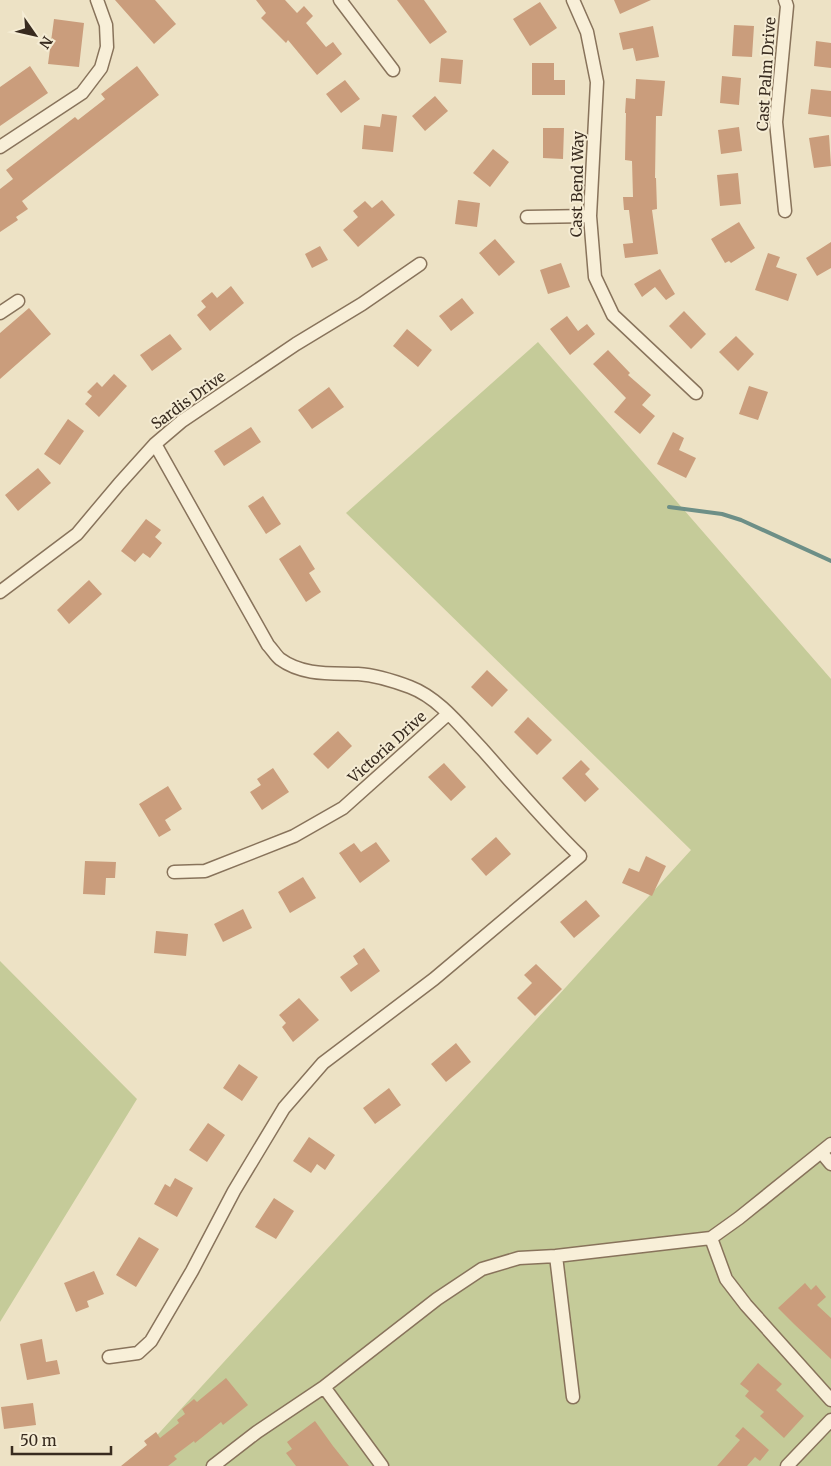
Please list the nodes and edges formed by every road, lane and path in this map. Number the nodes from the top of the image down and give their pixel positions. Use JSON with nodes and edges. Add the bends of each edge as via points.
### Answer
{"nodes":[{"id":1,"x":97,"y":0,"type":"edge"},
{"id":2,"x":340,"y":0,"type":"edge"},
{"id":3,"x":572,"y":0,"type":"edge"},
{"id":4,"x":785,"y":0,"type":"edge"},
{"id":5,"x":393,"y":70,"type":"dead end"},
{"id":6,"x":0,"y":147,"type":"edge"},
{"id":7,"x":785,"y":211,"type":"dead end"},
{"id":8,"x":590,"y":216,"type":"junction"},
{"id":9,"x":527,"y":217,"type":"dead end"},
{"id":10,"x":420,"y":264,"type":"dead end"},
{"id":11,"x":18,"y":301,"type":"dead end"},
{"id":12,"x":0,"y":313,"type":"edge"},
{"id":13,"x":696,"y":393,"type":"dead end"},
{"id":14,"x":155,"y":444,"type":"junction"},
{"id":15,"x":0,"y":592,"type":"edge"},
{"id":16,"x":448,"y":714,"type":"junction"},
{"id":17,"x":174,"y":872,"type":"dead end"},
{"id":18,"x":826,"y":1148,"type":"edge"},
{"id":19,"x":831,"y":1164,"type":"edge"},
{"id":20,"x":711,"y":1238,"type":"junction"},
{"id":21,"x":556,"y":1256,"type":"junction"},
{"id":22,"x":109,"y":1357,"type":"dead end"},
{"id":23,"x":324,"y":1386,"type":"junction"},
{"id":24,"x":573,"y":1397,"type":"dead end"},
{"id":25,"x":831,"y":1400,"type":"edge"},
{"id":26,"x":831,"y":1420,"type":"edge"},
{"id":27,"x":213,"y":1466,"type":"edge"},
{"id":28,"x":382,"y":1466,"type":"edge"},
{"id":29,"x":787,"y":1466,"type":"edge"}],
"edges":[{"from":1,"to":6,"type":"street","via":[[106,25],[107,47],[101,68],[82,93]]},
{"from":2,"to":5,"type":"street"},
{"from":3,"to":8,"type":"street","name":"Cast Bend Way","via":[[586,32],[597,82]]},
{"from":4,"to":7,"type":"street","name":"Cast Palm Drive","via":[[776,122]]},
{"from":8,"to":9,"type":"street"},
{"from":8,"to":13,"type":"street","name":"Cast Bend Way","via":[[595,278],[613,314]]},
{"from":10,"to":14,"type":"street","name":"Sardis Drive","via":[[182,421]]},
{"from":11,"to":12,"type":"street"},
{"from":14,"to":15,"type":"street","name":"Sardis Drive","via":[[78,534]]},
{"from":14,"to":16,"type":"street","name":"Victoria Drive","via":[[268,645],[280,659],[301,669],[327,674],[360,674],[411,688]]},
{"from":16,"to":17,"type":"street","name":"Victoria Drive","via":[[343,808],[294,836],[205,870]]},
{"from":16,"to":22,"type":"street","via":[[580,856],[434,979],[323,1063],[279,1116],[151,1341],[138,1352]]},
{"from":18,"to":19,"type":"street"},
{"from":18,"to":20,"type":"street"},
{"from":20,"to":21,"type":"street"},
{"from":20,"to":25,"type":"street","via":[[726,1279]]},
{"from":21,"to":23,"type":"street","via":[[519,1258],[482,1269]]},
{"from":21,"to":24,"type":"street"},
{"from":23,"to":27,"type":"street"},
{"from":23,"to":28,"type":"street"},
{"from":26,"to":29,"type":"street"}]}
